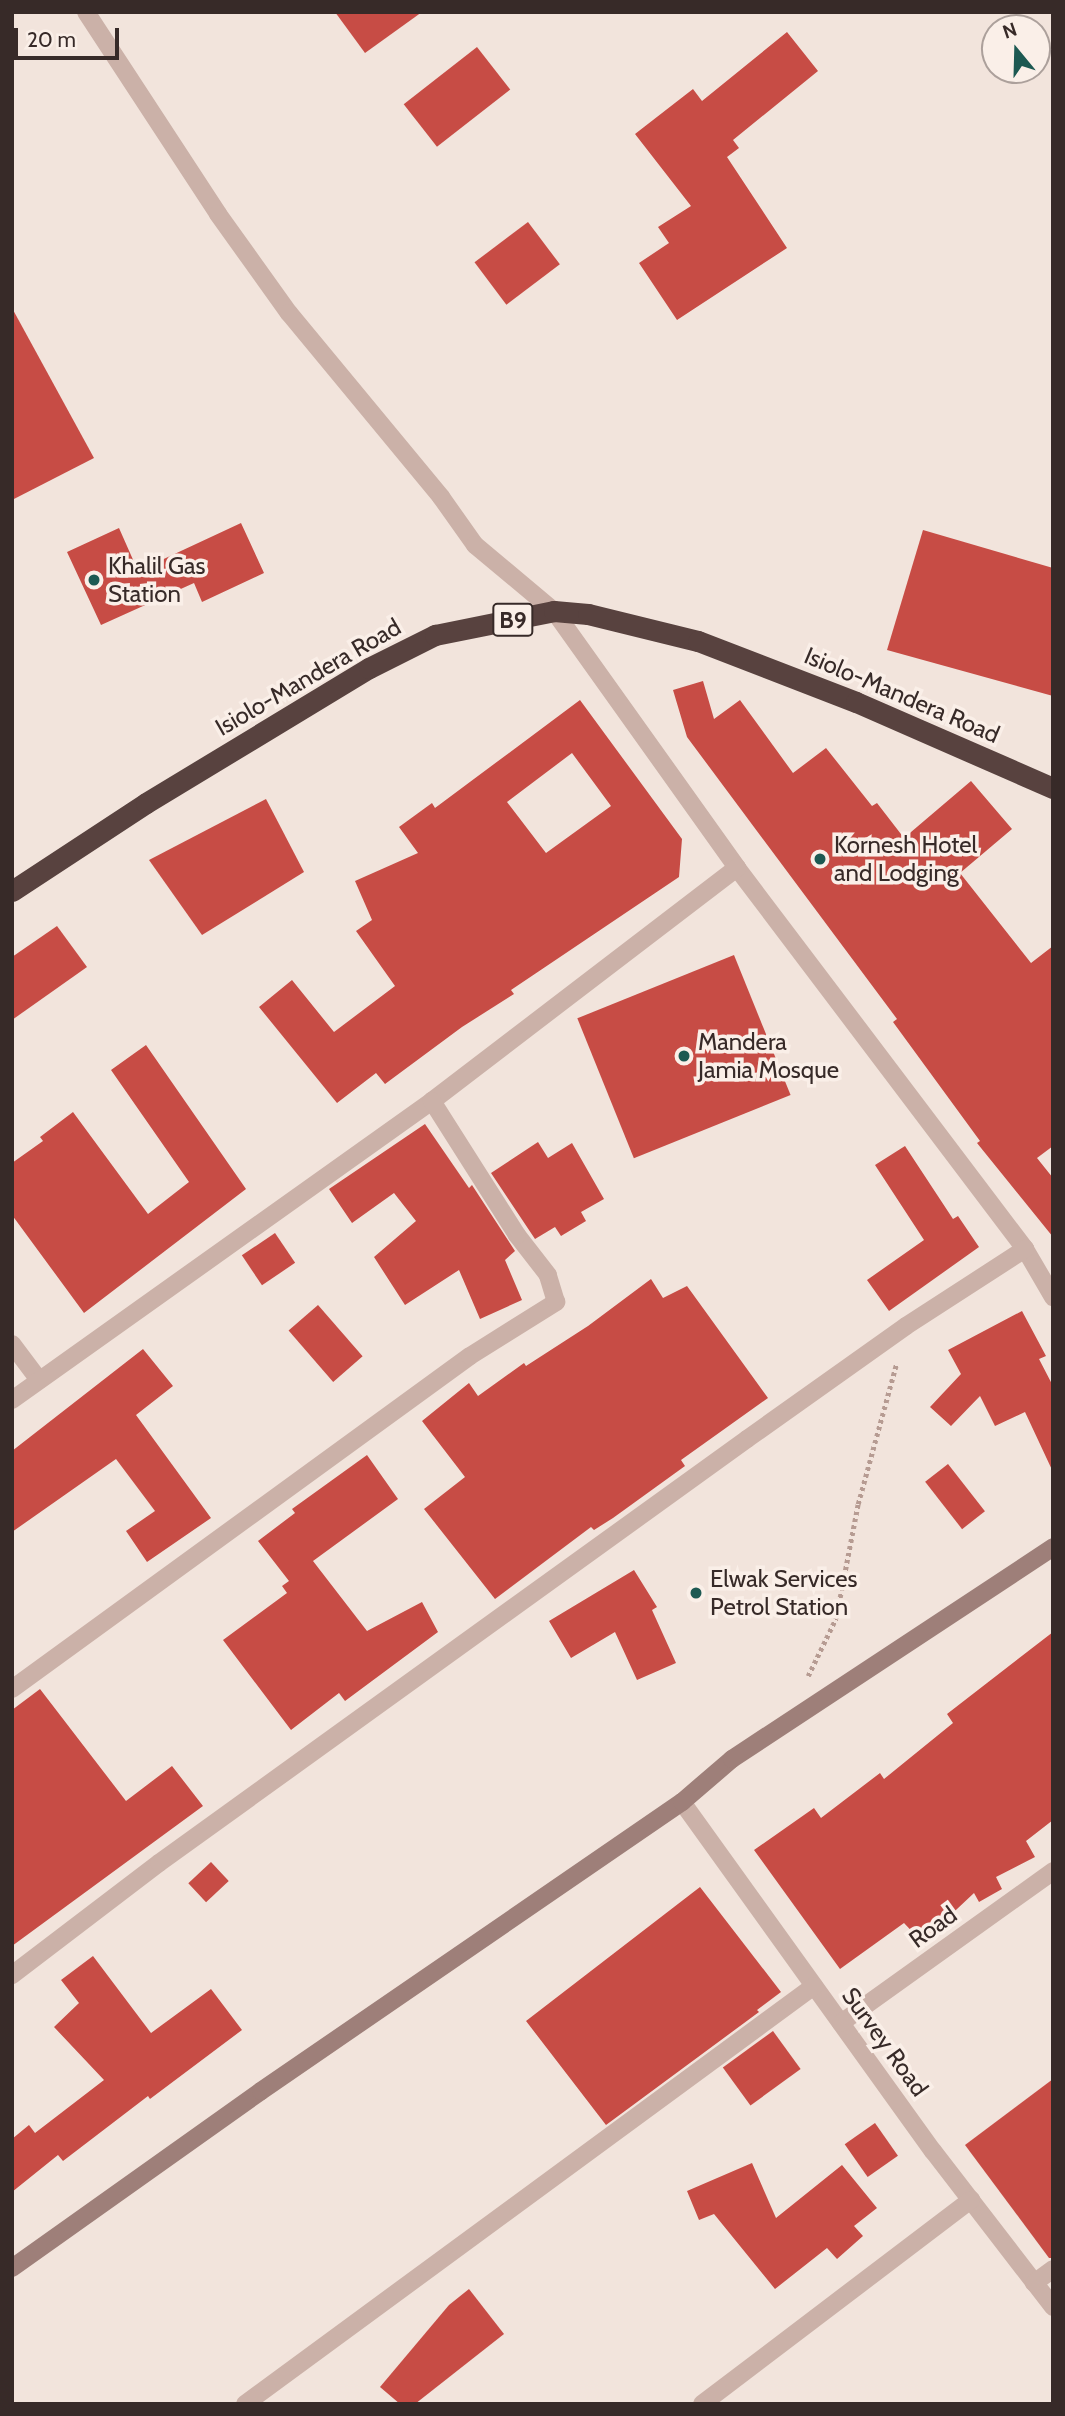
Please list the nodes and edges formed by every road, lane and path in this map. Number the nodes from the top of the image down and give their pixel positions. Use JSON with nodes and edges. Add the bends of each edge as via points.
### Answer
{"nodes":[{"id":1,"x":86,"y":12,"type":"edge"},
{"id":2,"x":555,"y":611,"type":"junction"},
{"id":3,"x":1053,"y":788,"type":"edge"},
{"id":4,"x":737,"y":868,"type":"junction"},
{"id":5,"x":12,"y":891,"type":"edge"},
{"id":6,"x":432,"y":1101,"type":"junction"},
{"id":7,"x":1025,"y":1249,"type":"junction"},
{"id":8,"x":1053,"y":1297,"type":"edge"},
{"id":9,"x":906,"y":1326,"type":"junction"},
{"id":10,"x":12,"y":1344,"type":"edge"},
{"id":11,"x":39,"y":1380,"type":"junction"},
{"id":12,"x":12,"y":1400,"type":"edge"},
{"id":13,"x":1053,"y":1546,"type":"edge"},
{"id":14,"x":807,"y":1678,"type":"dead end"},
{"id":15,"x":12,"y":1689,"type":"edge"},
{"id":16,"x":682,"y":1802,"type":"junction"},
{"id":17,"x":1053,"y":1871,"type":"edge"},
{"id":18,"x":12,"y":1975,"type":"edge"},
{"id":19,"x":814,"y":1986,"type":"junction"},
{"id":20,"x":841,"y":2023,"type":"junction"},
{"id":21,"x":971,"y":2200,"type":"junction"},
{"id":22,"x":12,"y":2268,"type":"edge"},
{"id":23,"x":1053,"y":2269,"type":"edge"},
{"id":24,"x":1034,"y":2283,"type":"junction"},
{"id":25,"x":1053,"y":2307,"type":"edge"},
{"id":26,"x":245,"y":2404,"type":"edge"},
{"id":27,"x":702,"y":2404,"type":"edge"}],
"edges":[{"from":1,"to":2,"type":"street","via":[[289,313],[442,497],[475,545]]},
{"from":2,"to":3,"type":"highway","name":"Isiolo-Mandera Road","number":"B9","via":[[588,614],[698,641],[856,702]]},
{"from":2,"to":4,"type":"street"},
{"from":2,"to":5,"type":"highway","name":"Isiolo-Mandera Road","number":"B9","via":[[435,635],[369,668],[146,803]]},
{"from":4,"to":6,"type":"street"},
{"from":4,"to":7,"type":"street"},
{"from":6,"to":11,"type":"street"},
{"from":6,"to":15,"type":"street","via":[[517,1235],[548,1275],[556,1302],[470,1356]]},
{"from":7,"to":8,"type":"street"},
{"from":7,"to":9,"type":"street"},
{"from":9,"to":14,"type":"path","via":[[858,1504],[836,1618]]},
{"from":9,"to":18,"type":"street","via":[[159,1863]]},
{"from":10,"to":11,"type":"street"},
{"from":11,"to":12,"type":"street"},
{"from":13,"to":16,"type":"main road","via":[[732,1759]]},
{"from":16,"to":19,"type":"street","name":"Survey Road"},
{"from":16,"to":22,"type":"main road"},
{"from":17,"to":20,"type":"street","name":"Road"},
{"from":19,"to":20,"type":"street","name":"Survey Road"},
{"from":19,"to":26,"type":"street"},
{"from":20,"to":21,"type":"street","name":"Survey Road"},
{"from":21,"to":24,"type":"street","name":"Survey Road"},
{"from":21,"to":27,"type":"street"},
{"from":23,"to":24,"type":"street"},
{"from":24,"to":25,"type":"street","name":"Survey Road"}]}
